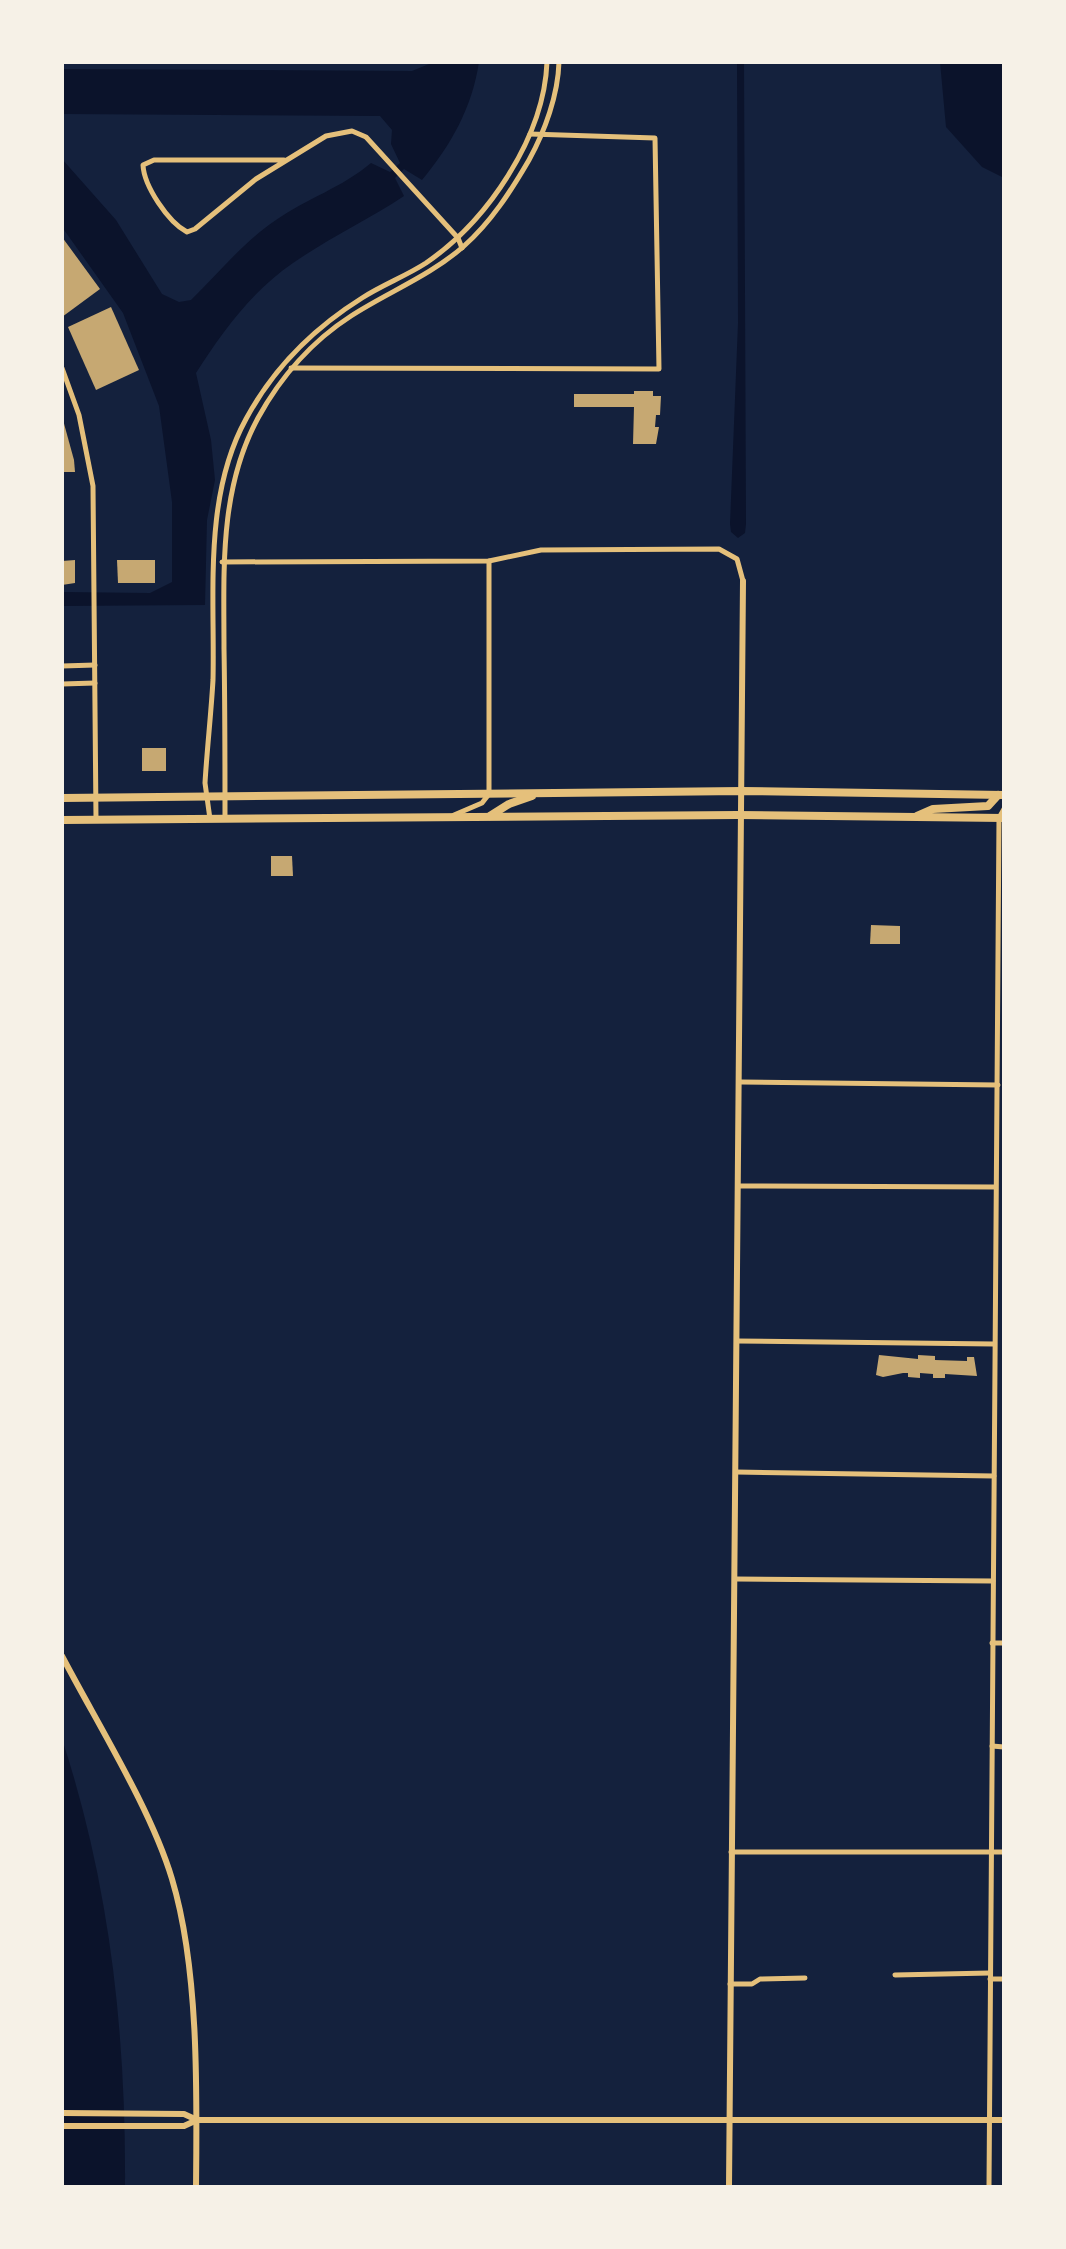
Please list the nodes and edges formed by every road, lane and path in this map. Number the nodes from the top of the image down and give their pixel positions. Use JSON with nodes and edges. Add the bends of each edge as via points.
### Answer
{"nodes":[{"id":1,"x":547,"y":62,"type":"edge"},
{"id":2,"x":559,"y":62,"type":"edge"},
{"id":3,"x":530,"y":134,"type":"junction"},
{"id":4,"x":541,"y":137,"type":"junction"},
{"id":5,"x":284,"y":160,"type":"junction"},
{"id":6,"x":458,"y":238,"type":"junction"},
{"id":7,"x":462,"y":248,"type":"junction"},
{"id":8,"x":282,"y":367,"type":"junction"},
{"id":9,"x":62,"y":368,"type":"edge"},
{"id":10,"x":293,"y":368,"type":"junction"},
{"id":11,"x":225,"y":481,"type":"junction"},
{"id":12,"x":233,"y":484,"type":"junction"},
{"id":13,"x":489,"y":561,"type":"junction"},
{"id":14,"x":216,"y":562,"type":"junction"},
{"id":15,"x":224,"y":562,"type":"junction"},
{"id":16,"x":743,"y":581,"type":"joint"},
{"id":17,"x":95,"y":665,"type":"junction"},
{"id":18,"x":62,"y":666,"type":"edge"},
{"id":19,"x":95,"y":683,"type":"junction"},
{"id":20,"x":62,"y":684,"type":"edge"},
{"id":21,"x":742,"y":791,"type":"junction"},
{"id":22,"x":540,"y":793,"type":"junction"},
{"id":23,"x":489,"y":794,"type":"junction"},
{"id":24,"x":1001,"y":795,"type":"edge"},
{"id":25,"x":96,"y":797,"type":"junction"},
{"id":26,"x":62,"y":798,"type":"edge"},
{"id":27,"x":207,"y":798,"type":"junction"},
{"id":28,"x":225,"y":798,"type":"junction"},
{"id":29,"x":742,"y":815,"type":"junction"},
{"id":30,"x":1002,"y":815,"type":"edge"},
{"id":31,"x":490,"y":816,"type":"junction"},
{"id":32,"x":916,"y":816,"type":"junction"},
{"id":33,"x":449,"y":817,"type":"junction"},
{"id":34,"x":225,"y":818,"type":"junction"},
{"id":35,"x":210,"y":819,"type":"junction"},
{"id":36,"x":62,"y":820,"type":"edge"},
{"id":37,"x":96,"y":820,"type":"junction"},
{"id":38,"x":1002,"y":1008,"type":"edge"},
{"id":39,"x":741,"y":1082,"type":"junction"},
{"id":40,"x":998,"y":1085,"type":"junction"},
{"id":41,"x":1001,"y":1123,"type":"edge"},
{"id":42,"x":740,"y":1186,"type":"junction"},
{"id":43,"x":995,"y":1187,"type":"junction"},
{"id":44,"x":994,"y":1258,"type":"junction"},
{"id":45,"x":1004,"y":1258,"type":"edge"},
{"id":46,"x":737,"y":1341,"type":"junction"},
{"id":47,"x":994,"y":1344,"type":"junction"},
{"id":48,"x":994,"y":1354,"type":"junction"},
{"id":49,"x":1004,"y":1354,"type":"edge"},
{"id":50,"x":993,"y":1451,"type":"junction"},
{"id":51,"x":1004,"y":1451,"type":"edge"},
{"id":52,"x":736,"y":1472,"type":"junction"},
{"id":53,"x":994,"y":1476,"type":"junction"},
{"id":54,"x":993,"y":1549,"type":"junction"},
{"id":55,"x":1004,"y":1549,"type":"edge"},
{"id":56,"x":736,"y":1579,"type":"junction"},
{"id":57,"x":993,"y":1581,"type":"junction"},
{"id":58,"x":992,"y":1643,"type":"junction"},
{"id":59,"x":1004,"y":1643,"type":"edge"},
{"id":60,"x":62,"y":1656,"type":"edge"},
{"id":61,"x":992,"y":1746,"type":"junction"},
{"id":62,"x":1004,"y":1747,"type":"edge"},
{"id":63,"x":731,"y":1852,"type":"junction"},
{"id":64,"x":989,"y":1852,"type":"junction"},
{"id":65,"x":1004,"y":1852,"type":"edge"},
{"id":66,"x":895,"y":1975,"type":"dead end"},
{"id":67,"x":990,"y":1976,"type":"junction"},
{"id":68,"x":805,"y":1978,"type":"dead end"},
{"id":69,"x":1004,"y":1979,"type":"edge"},
{"id":70,"x":730,"y":1984,"type":"junction"},
{"id":71,"x":62,"y":2113,"type":"edge"},
{"id":72,"x":729,"y":2119,"type":"junction"},
{"id":73,"x":197,"y":2120,"type":"junction"},
{"id":74,"x":990,"y":2120,"type":"junction"},
{"id":75,"x":1004,"y":2120,"type":"edge"},
{"id":76,"x":62,"y":2126,"type":"edge"},
{"id":77,"x":196,"y":2187,"type":"edge"},
{"id":78,"x":729,"y":2187,"type":"edge"},
{"id":79,"x":989,"y":2187,"type":"edge"}],
"edges":[{"from":1,"to":3,"type":"street"},
{"from":2,"to":4,"type":"street"},
{"from":3,"to":4,"type":"street"},
{"from":3,"to":6,"type":"street","via":[[501,189]]},
{"from":4,"to":7,"type":"street","via":[[513,189]]},
{"from":4,"to":10,"type":"street","via":[[655,138],[659,369]]},
{"from":5,"to":5,"type":"street","via":[[154,160],[143,165],[143,176],[176,226],[187,232]]},
{"from":5,"to":6,"type":"street","via":[[326,136],[352,131],[366,137]]},
{"from":6,"to":7,"type":"street"},
{"from":6,"to":8,"type":"street","via":[[332,319]]},
{"from":7,"to":10,"type":"street","via":[[349,317]]},
{"from":8,"to":10,"type":"street"},
{"from":8,"to":11,"type":"street","via":[[244,422]]},
{"from":9,"to":17,"type":"street","via":[[91,469]]},
{"from":10,"to":12,"type":"street","via":[[258,420]]},
{"from":11,"to":12,"type":"street"},
{"from":11,"to":14,"type":"street","via":[[217,504]]},
{"from":12,"to":15,"type":"street"},
{"from":13,"to":15,"type":"street"},
{"from":13,"to":16,"type":"street","via":[[541,550],[719,549],[737,559]]},
{"from":13,"to":23,"type":"street"},
{"from":14,"to":15,"type":"street"},
{"from":14,"to":27,"type":"street"},
{"from":15,"to":28,"type":"street"},
{"from":16,"to":21,"type":"street"},
{"from":17,"to":18,"type":"street"},
{"from":17,"to":19,"type":"street"},
{"from":19,"to":20,"type":"street"},
{"from":19,"to":25,"type":"street"},
{"from":21,"to":22,"type":"main road"},
{"from":21,"to":24,"type":"main road"},
{"from":21,"to":29,"type":"street"},
{"from":22,"to":23,"type":"main road"},
{"from":22,"to":31,"type":"main road"},
{"from":23,"to":28,"type":"main road"},
{"from":23,"to":33,"type":"street","via":[[473,808]]},
{"from":24,"to":32,"type":"main road","via":[[988,806],[933,809]]},
{"from":25,"to":26,"type":"main road"},
{"from":25,"to":27,"type":"main road"},
{"from":25,"to":37,"type":"street"},
{"from":27,"to":28,"type":"main road"},
{"from":27,"to":35,"type":"street"},
{"from":28,"to":34,"type":"street"},
{"from":29,"to":31,"type":"main road"},
{"from":29,"to":32,"type":"main road"},
{"from":29,"to":39,"type":"street"},
{"from":30,"to":32,"type":"main road"},
{"from":30,"to":38,"type":"street"},
{"from":31,"to":33,"type":"main road"},
{"from":33,"to":34,"type":"main road"},
{"from":34,"to":35,"type":"main road"},
{"from":35,"to":37,"type":"main road"},
{"from":36,"to":37,"type":"main road"},
{"from":38,"to":40,"type":"street"},
{"from":39,"to":40,"type":"street"},
{"from":39,"to":42,"type":"street"},
{"from":40,"to":41,"type":"street"},
{"from":41,"to":43,"type":"street"},
{"from":42,"to":43,"type":"street"},
{"from":42,"to":46,"type":"street"},
{"from":43,"to":44,"type":"street"},
{"from":44,"to":45,"type":"street"},
{"from":44,"to":47,"type":"street"},
{"from":46,"to":47,"type":"street"},
{"from":46,"to":52,"type":"street"},
{"from":47,"to":48,"type":"street"},
{"from":48,"to":49,"type":"street"},
{"from":48,"to":50,"type":"street"},
{"from":50,"to":51,"type":"street"},
{"from":50,"to":53,"type":"street"},
{"from":52,"to":53,"type":"street"},
{"from":52,"to":56,"type":"street"},
{"from":53,"to":54,"type":"street"},
{"from":54,"to":55,"type":"street"},
{"from":54,"to":57,"type":"street"},
{"from":56,"to":57,"type":"street"},
{"from":56,"to":63,"type":"street"},
{"from":57,"to":58,"type":"street"},
{"from":58,"to":59,"type":"street"},
{"from":58,"to":61,"type":"street"},
{"from":60,"to":73,"type":"street","via":[[171,1876],[191,2011]]},
{"from":61,"to":62,"type":"street"},
{"from":61,"to":64,"type":"street"},
{"from":63,"to":64,"type":"street"},
{"from":63,"to":70,"type":"street"},
{"from":64,"to":65,"type":"street"},
{"from":64,"to":67,"type":"street"},
{"from":66,"to":67,"type":"street"},
{"from":67,"to":69,"type":"street"},
{"from":67,"to":74,"type":"street"},
{"from":68,"to":70,"type":"street"},
{"from":70,"to":72,"type":"street"},
{"from":71,"to":73,"type":"street","via":[[184,2114]]},
{"from":72,"to":73,"type":"street"},
{"from":72,"to":74,"type":"street"},
{"from":72,"to":78,"type":"street"},
{"from":73,"to":76,"type":"street","via":[[184,2126]]},
{"from":73,"to":77,"type":"street"},
{"from":74,"to":75,"type":"street"},
{"from":74,"to":79,"type":"street"}]}
